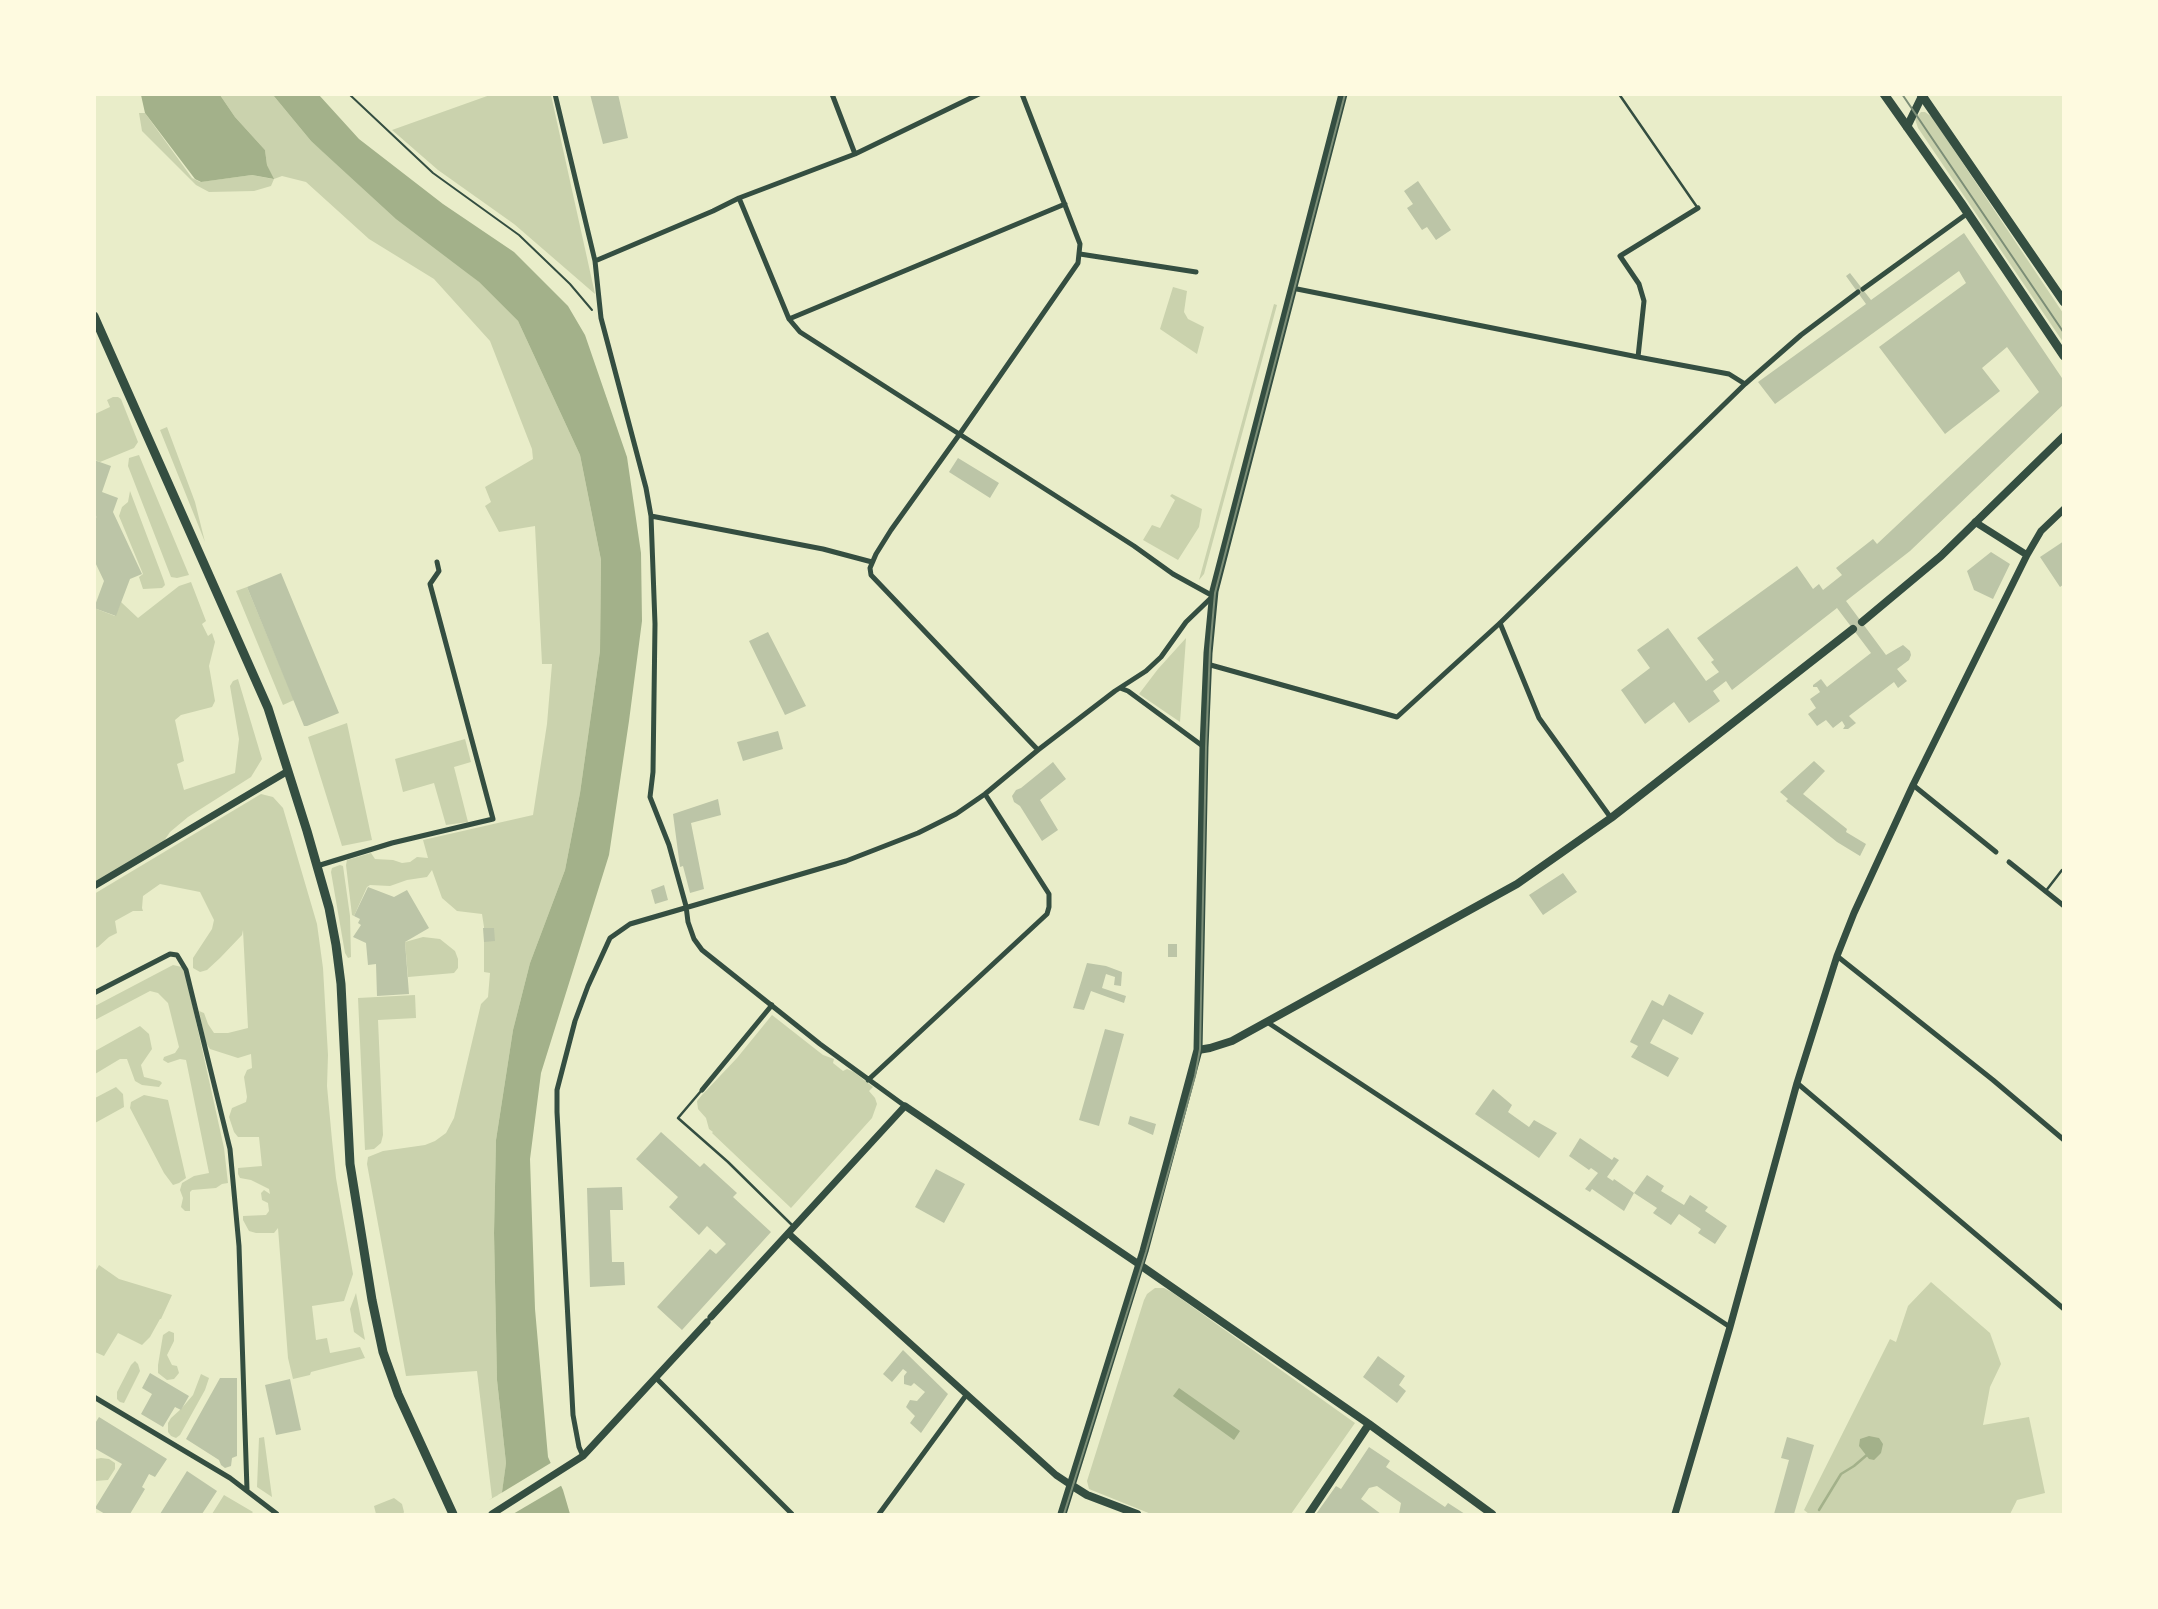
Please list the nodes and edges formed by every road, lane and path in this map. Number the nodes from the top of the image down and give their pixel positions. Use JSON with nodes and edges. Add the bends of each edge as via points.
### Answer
{"nodes":[{"id":1,"x":349,"y":94,"type":"edge"},
{"id":2,"x":555,"y":94,"type":"edge"},
{"id":3,"x":832,"y":94,"type":"edge"},
{"id":4,"x":979,"y":94,"type":"edge"},
{"id":5,"x":1023,"y":94,"type":"edge"},
{"id":6,"x":1343,"y":94,"type":"edge"},
{"id":7,"x":1619,"y":94,"type":"edge"},
{"id":8,"x":1884,"y":94,"type":"edge"},
{"id":9,"x":1922,"y":95,"type":"edge"},
{"id":10,"x":1907,"y":127,"type":"junction"},
{"id":11,"x":855,"y":154,"type":"junction"},
{"id":12,"x":738,"y":198,"type":"junction"},
{"id":13,"x":1065,"y":204,"type":"junction"},
{"id":14,"x":1698,"y":208,"type":"joint"},
{"id":15,"x":1968,"y":213,"type":"junction"},
{"id":16,"x":1080,"y":254,"type":"junction"},
{"id":17,"x":595,"y":261,"type":"junction"},
{"id":18,"x":1196,"y":272,"type":"dead end"},
{"id":19,"x":1296,"y":289,"type":"junction"},
{"id":20,"x":2063,"y":302,"type":"edge"},
{"id":21,"x":94,"y":316,"type":"edge"},
{"id":22,"x":601,"y":318,"type":"junction"},
{"id":23,"x":789,"y":319,"type":"junction"},
{"id":24,"x":2063,"y":356,"type":"edge"},
{"id":25,"x":1637,"y":357,"type":"junction"},
{"id":26,"x":1745,"y":384,"type":"junction"},
{"id":27,"x":959,"y":435,"type":"junction"},
{"id":28,"x":2063,"y":436,"type":"edge"},
{"id":29,"x":2063,"y":509,"type":"edge"},
{"id":30,"x":651,"y":516,"type":"junction"},
{"id":31,"x":1975,"y":522,"type":"junction"},
{"id":32,"x":2027,"y":555,"type":"junction"},
{"id":33,"x":437,"y":562,"type":"dead end"},
{"id":34,"x":872,"y":562,"type":"junction"},
{"id":35,"x":1213,"y":596,"type":"junction"},
{"id":36,"x":1862,"y":622,"type":"dead end"},
{"id":37,"x":1500,"y":623,"type":"junction"},
{"id":38,"x":1853,"y":629,"type":"dead end"},
{"id":39,"x":1207,"y":664,"type":"junction"},
{"id":40,"x":1120,"y":688,"type":"junction"},
{"id":41,"x":1204,"y":747,"type":"junction"},
{"id":42,"x":1038,"y":750,"type":"junction"},
{"id":43,"x":288,"y":771,"type":"junction"},
{"id":44,"x":1913,"y":785,"type":"junction"},
{"id":45,"x":985,"y":794,"type":"junction"},
{"id":46,"x":1611,"y":818,"type":"junction"},
{"id":47,"x":1996,"y":852,"type":"dead end"},
{"id":48,"x":2009,"y":862,"type":"dead end"},
{"id":49,"x":317,"y":866,"type":"junction"},
{"id":50,"x":2062,"y":870,"type":"edge"},
{"id":51,"x":94,"y":886,"type":"edge"},
{"id":52,"x":2045,"y":892,"type":"junction"},
{"id":53,"x":686,"y":906,"type":"junction"},
{"id":54,"x":2063,"y":906,"type":"edge"},
{"id":55,"x":1836,"y":956,"type":"junction"},
{"id":56,"x":94,"y":993,"type":"edge"},
{"id":57,"x":772,"y":1005,"type":"junction"},
{"id":58,"x":1267,"y":1022,"type":"junction"},
{"id":59,"x":1198,"y":1050,"type":"junction"},
{"id":60,"x":868,"y":1080,"type":"junction"},
{"id":61,"x":1797,"y":1083,"type":"junction"},
{"id":62,"x":702,"y":1090,"type":"joint"},
{"id":63,"x":905,"y":1106,"type":"junction"},
{"id":64,"x":2063,"y":1140,"type":"edge"},
{"id":65,"x":792,"y":1231,"type":"junction"},
{"id":66,"x":1140,"y":1265,"type":"junction"},
{"id":67,"x":2063,"y":1308,"type":"edge"},
{"id":68,"x":1730,"y":1326,"type":"junction"},
{"id":69,"x":656,"y":1378,"type":"junction"},
{"id":70,"x":967,"y":1394,"type":"junction"},
{"id":71,"x":94,"y":1397,"type":"edge"},
{"id":72,"x":1369,"y":1424,"type":"junction"},
{"id":73,"x":583,"y":1456,"type":"junction"},
{"id":74,"x":1071,"y":1485,"type":"junction"},
{"id":75,"x":247,"y":1490,"type":"junction"},
{"id":76,"x":277,"y":1514,"type":"edge"},
{"id":77,"x":453,"y":1514,"type":"edge"},
{"id":78,"x":492,"y":1514,"type":"edge"},
{"id":79,"x":792,"y":1514,"type":"edge"},
{"id":80,"x":879,"y":1514,"type":"edge"},
{"id":81,"x":1062,"y":1514,"type":"edge"},
{"id":82,"x":1136,"y":1514,"type":"edge"},
{"id":83,"x":1309,"y":1514,"type":"edge"},
{"id":84,"x":1492,"y":1514,"type":"edge"},
{"id":85,"x":1675,"y":1514,"type":"edge"}],
"edges":[{"from":1,"to":22,"type":"path","via":[[433,173],[519,235]]},
{"from":2,"to":17,"type":"street"},
{"from":3,"to":11,"type":"street"},
{"from":4,"to":11,"type":"street"},
{"from":5,"to":13,"type":"street"},
{"from":6,"to":19,"type":"main road"},
{"from":7,"to":14,"type":"lane"},
{"from":8,"to":10,"type":"main road"},
{"from":9,"to":10,"type":"main road"},
{"from":9,"to":20,"type":"main road"},
{"from":10,"to":15,"type":"main road"},
{"from":11,"to":12,"type":"street"},
{"from":12,"to":17,"type":"street"},
{"from":12,"to":23,"type":"street"},
{"from":13,"to":16,"type":"street"},
{"from":13,"to":23,"type":"street"},
{"from":14,"to":25,"type":"street","via":[[1620,256],[1639,284],[1644,301]]},
{"from":15,"to":24,"type":"main road"},
{"from":15,"to":26,"type":"street","via":[[1801,335]]},
{"from":16,"to":18,"type":"street"},
{"from":16,"to":27,"type":"street","via":[[1074,271]]},
{"from":17,"to":22,"type":"street"},
{"from":19,"to":25,"type":"street"},
{"from":19,"to":35,"type":"main road"},
{"from":21,"to":43,"type":"main road","via":[[250,665]]},
{"from":22,"to":30,"type":"street"},
{"from":23,"to":27,"type":"street","via":[[800,332]]},
{"from":25,"to":26,"type":"street","via":[[1729,374]]},
{"from":26,"to":37,"type":"street"},
{"from":27,"to":34,"type":"street"},
{"from":27,"to":35,"type":"street"},
{"from":28,"to":31,"type":"main road"},
{"from":29,"to":32,"type":"street","via":[[2041,531]]},
{"from":30,"to":34,"type":"street"},
{"from":30,"to":53,"type":"street","via":[[655,624],[650,797]]},
{"from":31,"to":32,"type":"street"},
{"from":31,"to":36,"type":"main road"},
{"from":32,"to":44,"type":"street"},
{"from":33,"to":49,"type":"street","via":[[439,571],[430,584],[493,819]]},
{"from":34,"to":42,"type":"street","via":[[871,575]]},
{"from":35,"to":39,"type":"main road"},
{"from":35,"to":40,"type":"street","via":[[1186,622],[1161,657]]},
{"from":37,"to":39,"type":"street","via":[[1397,717]]},
{"from":37,"to":46,"type":"street","via":[[1539,718]]},
{"from":38,"to":46,"type":"main road"},
{"from":39,"to":41,"type":"main road"},
{"from":40,"to":41,"type":"street"},
{"from":40,"to":42,"type":"street"},
{"from":41,"to":59,"type":"main road"},
{"from":42,"to":45,"type":"street"},
{"from":43,"to":49,"type":"main road"},
{"from":43,"to":51,"type":"street"},
{"from":44,"to":47,"type":"street"},
{"from":44,"to":55,"type":"street"},
{"from":45,"to":53,"type":"street","via":[[918,833],[846,861]]},
{"from":45,"to":60,"type":"street","via":[[1049,894],[1049,907],[1043,919]]},
{"from":46,"to":58,"type":"main road","via":[[1517,884]]},
{"from":48,"to":52,"type":"street"},
{"from":49,"to":77,"type":"main road","via":[[336,945],[350,1164],[372,1300],[398,1394]]},
{"from":50,"to":52,"type":"lane"},
{"from":52,"to":54,"type":"street"},
{"from":53,"to":57,"type":"street","via":[[694,939],[702,950]]},
{"from":53,"to":73,"type":"street","via":[[630,923],[610,938],[575,1021],[557,1090],[573,1415]]},
{"from":55,"to":61,"type":"street"},
{"from":55,"to":64,"type":"street"},
{"from":56,"to":75,"type":"street","via":[[170,954],[177,955],[186,970],[230,1149],[239,1247]]},
{"from":57,"to":60,"type":"street"},
{"from":57,"to":62,"type":"street"},
{"from":58,"to":59,"type":"main road","via":[[1232,1041]]},
{"from":58,"to":68,"type":"street"},
{"from":59,"to":66,"type":"main road"},
{"from":60,"to":63,"type":"street"},
{"from":61,"to":67,"type":"street"},
{"from":61,"to":68,"type":"street"},
{"from":62,"to":65,"type":"lane","via":[[678,1118],[728,1162]]},
{"from":63,"to":65,"type":"street"},
{"from":63,"to":66,"type":"street"},
{"from":65,"to":69,"type":"street"},
{"from":65,"to":70,"type":"street"},
{"from":66,"to":72,"type":"main road"},
{"from":66,"to":74,"type":"main road"},
{"from":68,"to":85,"type":"street"},
{"from":69,"to":73,"type":"street"},
{"from":69,"to":79,"type":"street"},
{"from":70,"to":74,"type":"street"},
{"from":70,"to":80,"type":"street"},
{"from":71,"to":75,"type":"street"},
{"from":72,"to":83,"type":"main road"},
{"from":72,"to":84,"type":"main road"},
{"from":73,"to":78,"type":"street"},
{"from":74,"to":81,"type":"main road"},
{"from":74,"to":82,"type":"main road"},
{"from":75,"to":76,"type":"street"}]}
